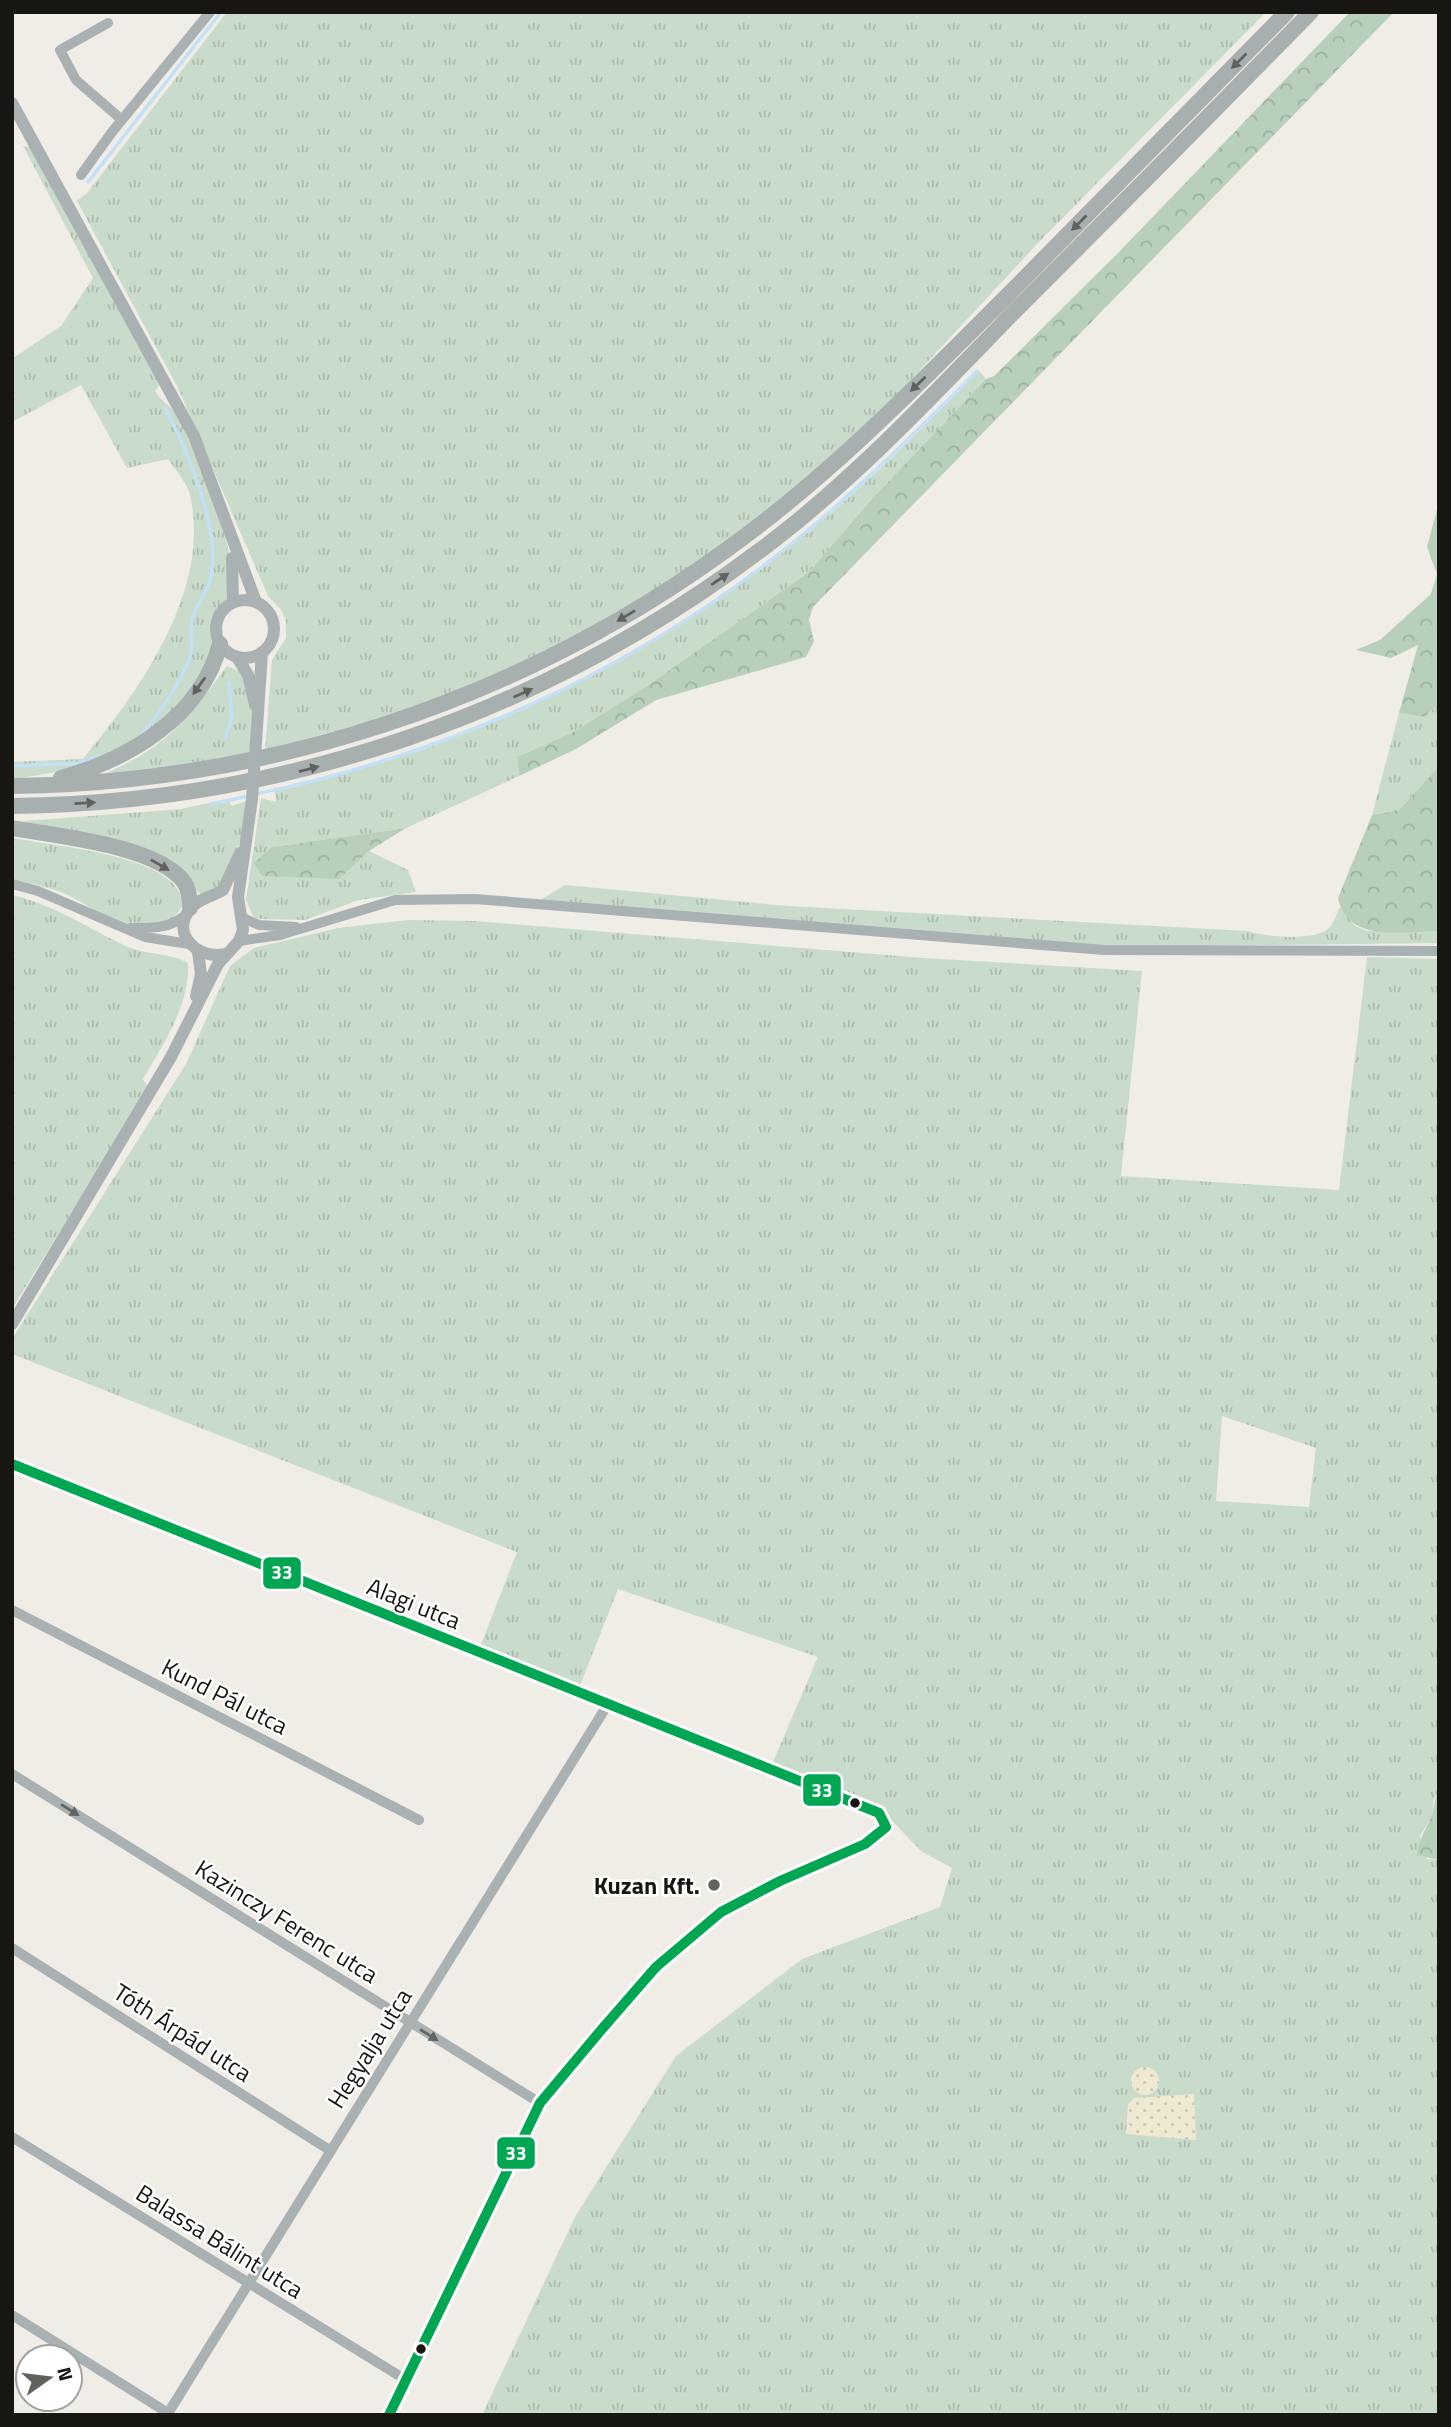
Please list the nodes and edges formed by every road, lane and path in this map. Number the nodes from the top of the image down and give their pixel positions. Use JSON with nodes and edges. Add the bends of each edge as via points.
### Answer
{"nodes":[{"id":1,"x":210,"y":12,"type":"edge"},
{"id":2,"x":1287,"y":12,"type":"edge"},
{"id":3,"x":1311,"y":12,"type":"edge"},
{"id":4,"x":108,"y":23,"type":"dead end"},
{"id":5,"x":12,"y":103,"type":"edge"},
{"id":6,"x":122,"y":120,"type":"junction"},
{"id":7,"x":82,"y":174,"type":"dead end"},
{"id":8,"x":229,"y":537,"type":"junction"},
{"id":9,"x":233,"y":602,"type":"junction"},
{"id":10,"x":256,"y":602,"type":"junction"},
{"id":11,"x":220,"y":644,"type":"junction"},
{"id":12,"x":262,"y":652,"type":"junction"},
{"id":13,"x":237,"y":657,"type":"junction"},
{"id":14,"x":257,"y":714,"type":"junction"},
{"id":15,"x":32,"y":785,"type":"junction"},
{"id":16,"x":12,"y":786,"type":"edge"},
{"id":17,"x":12,"y":806,"type":"edge"},
{"id":18,"x":12,"y":828,"type":"edge"},
{"id":19,"x":246,"y":837,"type":"junction"},
{"id":20,"x":12,"y":884,"type":"edge"},
{"id":21,"x":212,"y":897,"type":"junction"},
{"id":22,"x":188,"y":911,"type":"junction"},
{"id":23,"x":240,"y":914,"type":"junction"},
{"id":24,"x":307,"y":927,"type":"junction"},
{"id":25,"x":124,"y":928,"type":"junction"},
{"id":26,"x":239,"y":941,"type":"junction"},
{"id":27,"x":193,"y":948,"type":"junction"},
{"id":28,"x":1439,"y":951,"type":"edge"},
{"id":29,"x":225,"y":954,"type":"junction"},
{"id":30,"x":188,"y":1023,"type":"junction"},
{"id":31,"x":12,"y":1324,"type":"edge"},
{"id":32,"x":12,"y":1464,"type":"edge"},
{"id":33,"x":12,"y":1610,"type":"edge"},
{"id":34,"x":608,"y":1704,"type":"junction"},
{"id":35,"x":12,"y":1774,"type":"edge"},
{"id":36,"x":419,"y":1820,"type":"dead end"},
{"id":37,"x":12,"y":1948,"type":"edge"},
{"id":38,"x":410,"y":2022,"type":"junction"},
{"id":39,"x":540,"y":2104,"type":"junction"},
{"id":40,"x":12,"y":2137,"type":"edge"},
{"id":41,"x":331,"y":2151,"type":"junction"},
{"id":42,"x":247,"y":2282,"type":"junction"},
{"id":43,"x":12,"y":2315,"type":"edge"},
{"id":44,"x":405,"y":2380,"type":"junction"},
{"id":45,"x":167,"y":2414,"type":"edge"},
{"id":46,"x":389,"y":2415,"type":"edge"}],
"edges":[{"from":1,"to":6,"type":"street"},
{"from":2,"to":15,"type":"highway","one_way":true,"via":[[853,446],[723,553],[661,595],[535,666],[422,713],[350,736],[185,773]]},
{"from":17,"to":3,"type":"highway","one_way":true,"via":[[190,793],[357,755],[416,737],[545,683],[671,613],[766,546],[867,460]]},
{"from":4,"to":6,"type":"street","via":[[60,50],[76,80]]},
{"from":5,"to":8,"type":"street","via":[[194,436]]},
{"from":6,"to":7,"type":"street"},
{"from":8,"to":9,"type":"street"},
{"from":8,"to":10,"type":"street"},
{"from":9,"to":10,"type":"street"},
{"from":9,"to":11,"type":"street","via":[[216,625]]},
{"from":10,"to":12,"type":"street","via":[[268,611],[273,625],[271,640]]},
{"from":11,"to":13,"type":"street"},
{"from":11,"to":15,"type":"highway","one_way":true,"via":[[201,685],[146,742],[97,768]]},
{"from":12,"to":13,"type":"street"},
{"from":12,"to":14,"type":"street"},
{"from":13,"to":14,"type":"street"},
{"from":14,"to":19,"type":"street","bridge":true},
{"from":15,"to":16,"type":"highway"},
{"from":18,"to":22,"type":"highway","one_way":true,"via":[[107,845],[153,860],[186,884]]},
{"from":19,"to":21,"type":"street","via":[[228,883]]},
{"from":19,"to":23,"type":"street"},
{"from":20,"to":25,"type":"street"},
{"from":21,"to":22,"type":"street"},
{"from":21,"to":23,"type":"street","via":[[231,903]]},
{"from":22,"to":25,"type":"street","via":[[174,924],[161,928]]},
{"from":22,"to":27,"type":"street","via":[[184,924]]},
{"from":23,"to":24,"type":"street","via":[[275,927]]},
{"from":23,"to":26,"type":"street","via":[[243,930]]},
{"from":24,"to":26,"type":"street"},
{"from":24,"to":28,"type":"street","via":[[395,900],[475,898],[1104,950]]},
{"from":25,"to":27,"type":"street"},
{"from":26,"to":29,"type":"street"},
{"from":27,"to":29,"type":"street","via":[[216,956]]},
{"from":27,"to":30,"type":"street","via":[[201,974]]},
{"from":29,"to":30,"type":"street"},
{"from":30,"to":31,"type":"street","via":[[65,1241]]},
{"from":32,"to":34,"type":"street","name":"Alagi utca"},
{"from":33,"to":36,"type":"street","name":"Kund Pál utca"},
{"from":34,"to":38,"type":"street","name":"Hegyalja utca"},
{"from":34,"to":39,"type":"street","name":"Alagi utca","via":[[879,1813],[886,1827],[865,1844],[721,1912],[693,1933],[656,1967]]},
{"from":35,"to":38,"type":"street","name":"Kazinczy Ferenc utca","one_way":true},
{"from":37,"to":41,"type":"street","name":"Tóth Árpád utca"},
{"from":38,"to":39,"type":"street","name":"Kazinczy Ferenc utca","one_way":true},
{"from":38,"to":41,"type":"street","name":"Hegyalja utca"},
{"from":39,"to":44,"type":"street"},
{"from":40,"to":42,"type":"street","name":"Balassa Bálint utca"},
{"from":41,"to":42,"type":"street","name":"Hegyalja utca"},
{"from":42,"to":44,"type":"street","name":"Balassa Bálint utca"},
{"from":42,"to":45,"type":"street","name":"Hegyalja utca"},
{"from":43,"to":45,"type":"street"},
{"from":44,"to":46,"type":"street"}]}
